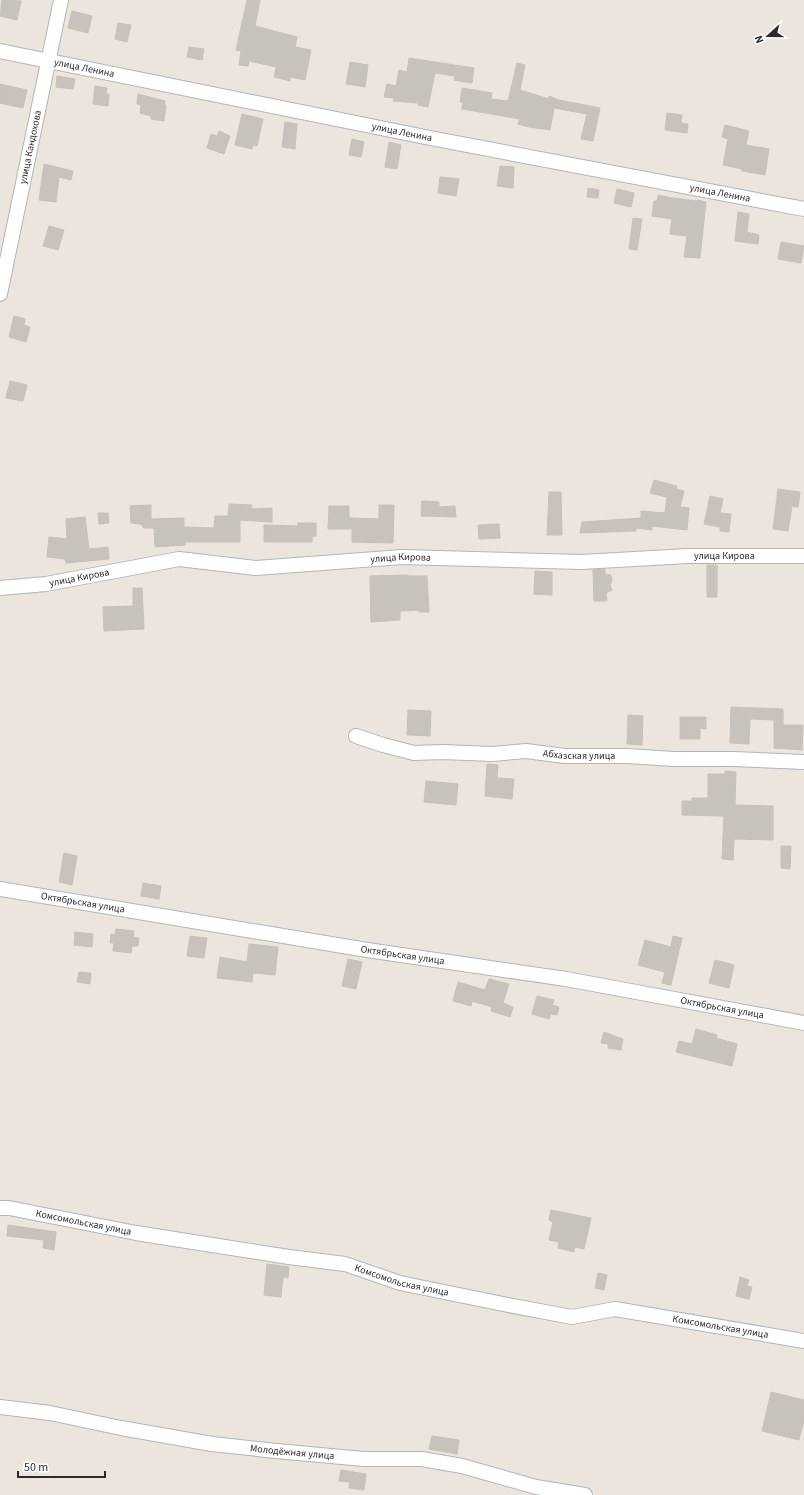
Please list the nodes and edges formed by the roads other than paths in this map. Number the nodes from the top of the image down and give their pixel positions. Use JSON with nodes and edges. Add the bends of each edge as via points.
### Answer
{"nodes":[{"id":1,"x":60,"y":0,"type":"edge"},
{"id":2,"x":0,"y":51,"type":"edge"},
{"id":3,"x":49,"y":61,"type":"junction"},
{"id":4,"x":804,"y":209,"type":"edge"},
{"id":5,"x":0,"y":294,"type":"edge"},
{"id":6,"x":804,"y":556,"type":"edge"},
{"id":7,"x":0,"y":588,"type":"edge"},
{"id":8,"x":356,"y":736,"type":"dead end"},
{"id":9,"x":804,"y":762,"type":"edge"},
{"id":10,"x":0,"y":889,"type":"edge"},
{"id":11,"x":804,"y":1023,"type":"edge"},
{"id":12,"x":0,"y":1208,"type":"edge"},
{"id":13,"x":804,"y":1341,"type":"edge"},
{"id":14,"x":0,"y":1407,"type":"edge"},
{"id":15,"x":585,"y":1495,"type":"edge"}],
"edges":[{"from":1,"to":3,"type":"street","name":"улица Кандохова"},
{"from":2,"to":3,"type":"street","name":"улица Ленина"},
{"from":3,"to":4,"type":"street","name":"улица Ленина","via":[[430,138]]},
{"from":3,"to":5,"type":"street","name":"улица Кандохова"},
{"from":6,"to":7,"type":"street","name":"улица Кирова","via":[[688,556],[581,562],[402,557],[256,568],[179,559],[46,584]]},
{"from":8,"to":9,"type":"street","name":"Абхазская улица","via":[[414,754],[492,754],[526,751],[565,756]]},
{"from":10,"to":11,"type":"street","name":"Октябрьская улица","via":[[367,950],[566,979]]},
{"from":12,"to":13,"type":"street","name":"Комсомольская улица","via":[[136,1233],[345,1264],[400,1283],[572,1317],[615,1309]]},
{"from":14,"to":15,"type":"street","name":"Молодёжная улица","via":[[50,1413],[212,1444],[364,1459],[422,1459],[462,1466],[536,1487]]}]}
